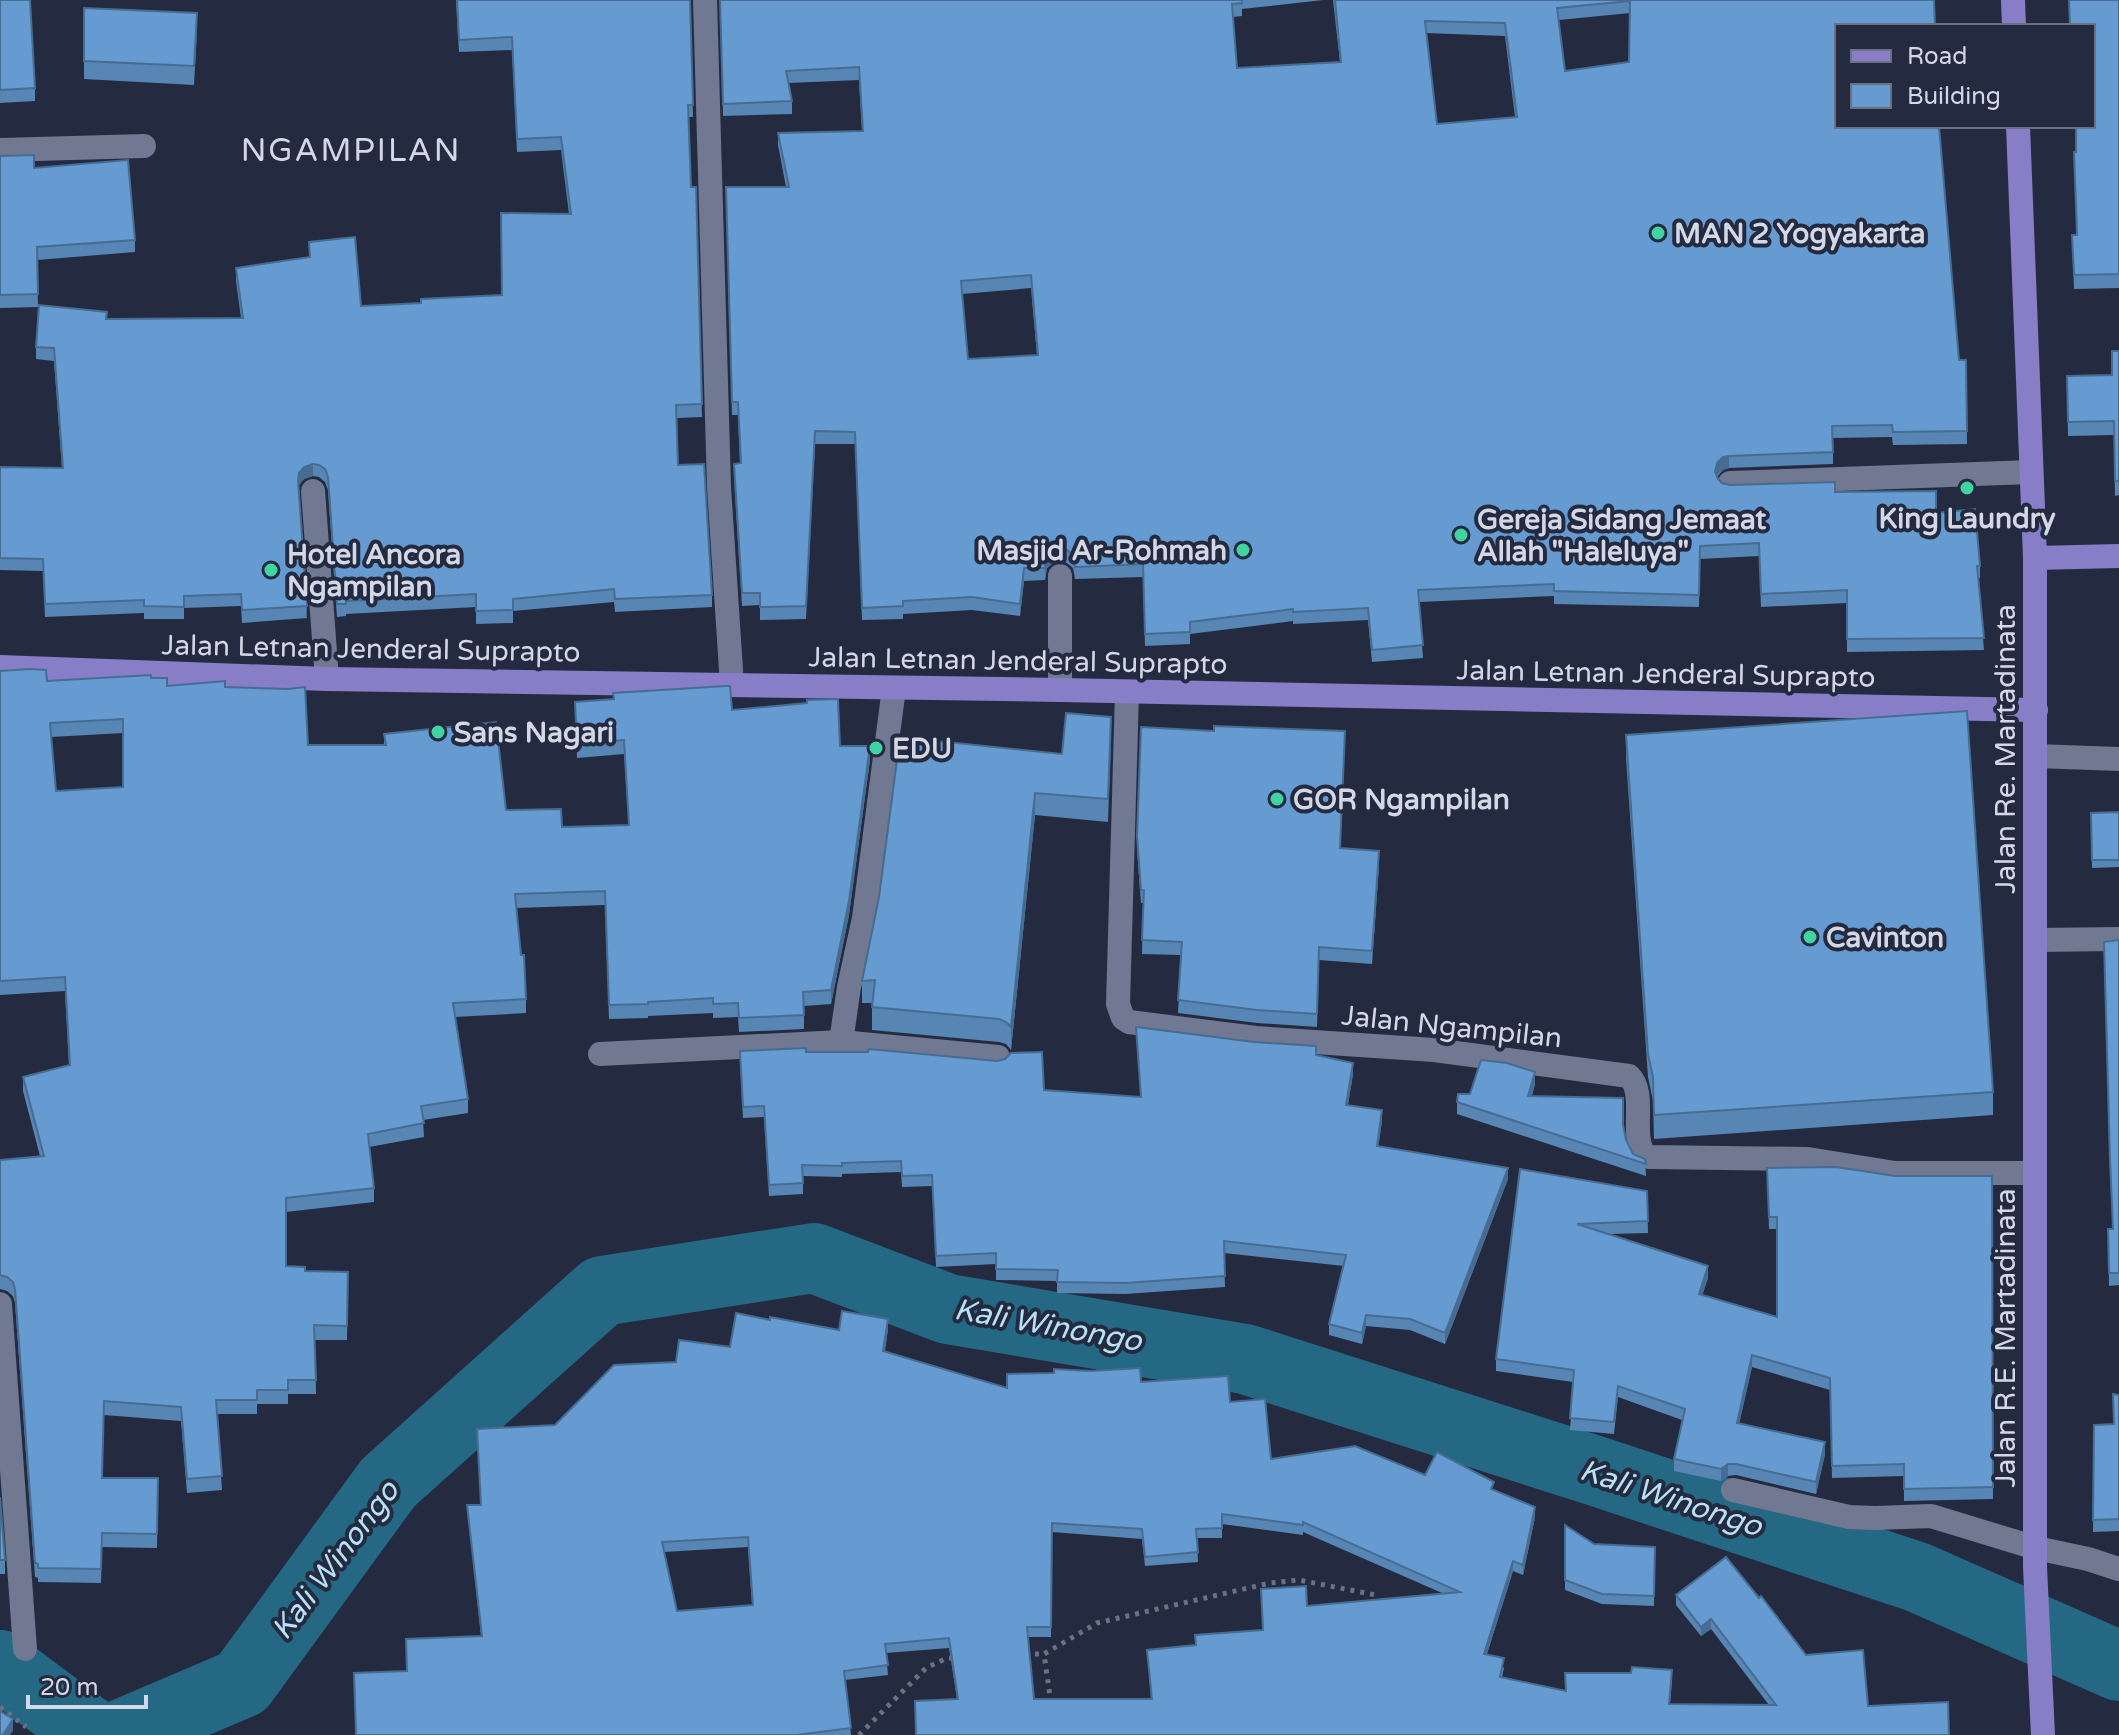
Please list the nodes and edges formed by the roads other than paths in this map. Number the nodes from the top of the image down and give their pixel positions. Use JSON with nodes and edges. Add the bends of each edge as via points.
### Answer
{"nodes":[{"id":1,"x":705,"y":0,"type":"edge"},
{"id":2,"x":2013,"y":0,"type":"edge"},
{"id":3,"x":2014,"y":24,"type":"edge"},
{"id":4,"x":2018,"y":128,"type":"edge"},
{"id":5,"x":144,"y":146,"type":"dead end"},
{"id":6,"x":0,"y":150,"type":"edge"},
{"id":7,"x":2031,"y":472,"type":"junction"},
{"id":8,"x":1730,"y":483,"type":"edge"},
{"id":9,"x":313,"y":491,"type":"dead end"},
{"id":10,"x":2119,"y":556,"type":"edge"},
{"id":11,"x":2035,"y":558,"type":"junction"},
{"id":12,"x":1060,"y":576,"type":"dead end"},
{"id":13,"x":0,"y":667,"type":"edge"},
{"id":14,"x":327,"y":679,"type":"junction"},
{"id":15,"x":732,"y":685,"type":"junction"},
{"id":16,"x":894,"y":688,"type":"junction"},
{"id":17,"x":1060,"y":690,"type":"junction"},
{"id":18,"x":1127,"y":693,"type":"junction"},
{"id":19,"x":2036,"y":710,"type":"junction"},
{"id":20,"x":2036,"y":756,"type":"junction"},
{"id":21,"x":2119,"y":759,"type":"edge"},
{"id":22,"x":2119,"y":939,"type":"edge"},
{"id":23,"x":2035,"y":940,"type":"junction"},
{"id":24,"x":841,"y":1042,"type":"junction"},
{"id":25,"x":600,"y":1054,"type":"dead end"},
{"id":26,"x":998,"y":1057,"type":"edge"},
{"id":27,"x":2035,"y":1173,"type":"junction"},
{"id":28,"x":0,"y":1304,"type":"edge"},
{"id":29,"x":1733,"y":1490,"type":"dead end"},
{"id":30,"x":2036,"y":1557,"type":"junction"},
{"id":31,"x":2119,"y":1569,"type":"edge"},
{"id":32,"x":25,"y":1649,"type":"dead end"},
{"id":33,"x":2043,"y":1730,"type":"edge"}],
"edges":[{"from":1,"to":15,"type":"street","via":[[719,487]]},
{"from":2,"to":3,"type":"main road"},
{"from":4,"to":7,"type":"main road","name":"Jalan Re. Martadinata"},
{"from":5,"to":6,"type":"street"},
{"from":7,"to":8,"type":"street"},
{"from":7,"to":11,"type":"main road","name":"Jalan Re. Martadinata"},
{"from":9,"to":14,"type":"street"},
{"from":10,"to":11,"type":"main road"},
{"from":11,"to":19,"type":"main road","name":"Jalan Re. Martadinata"},
{"from":12,"to":17,"type":"street"},
{"from":13,"to":14,"type":"main road","name":"Jalan Letnan Jenderal Suprapto"},
{"from":14,"to":15,"type":"main road","name":"Jalan Letnan Jenderal Suprapto"},
{"from":15,"to":16,"type":"main road","name":"Jalan Letnan Jenderal Suprapto"},
{"from":16,"to":17,"type":"main road","name":"Jalan Letnan Jenderal Suprapto"},
{"from":16,"to":24,"type":"street","via":[[864,918]]},
{"from":17,"to":18,"type":"main road","name":"Jalan Letnan Jenderal Suprapto"},
{"from":18,"to":19,"type":"main road","name":"Jalan Letnan Jenderal Suprapto"},
{"from":18,"to":27,"type":"street","name":"Jalan Ngampilan","via":[[1118,1004],[1129,1022],[1256,1038],[1434,1050],[1629,1076],[1636,1086],[1639,1145],[1650,1157],[1808,1159],[1895,1173]]},
{"from":19,"to":20,"type":"main road","name":"Jalan Re. Martadinata"},
{"from":20,"to":21,"type":"street"},
{"from":20,"to":23,"type":"main road","name":"Jalan Re. Martadinata"},
{"from":22,"to":23,"type":"street"},
{"from":23,"to":27,"type":"main road","name":"Jalan R.E. Martadinata"},
{"from":24,"to":25,"type":"street"},
{"from":24,"to":26,"type":"street"},
{"from":27,"to":30,"type":"main road","name":"Jalan R.E. Martadinata"},
{"from":28,"to":32,"type":"street"},
{"from":29,"to":30,"type":"street","via":[[1849,1517],[1931,1516]]},
{"from":30,"to":31,"type":"street","via":[[2088,1559]]},
{"from":30,"to":33,"type":"main road","name":"Jalan R.E. Martadinata"}]}
